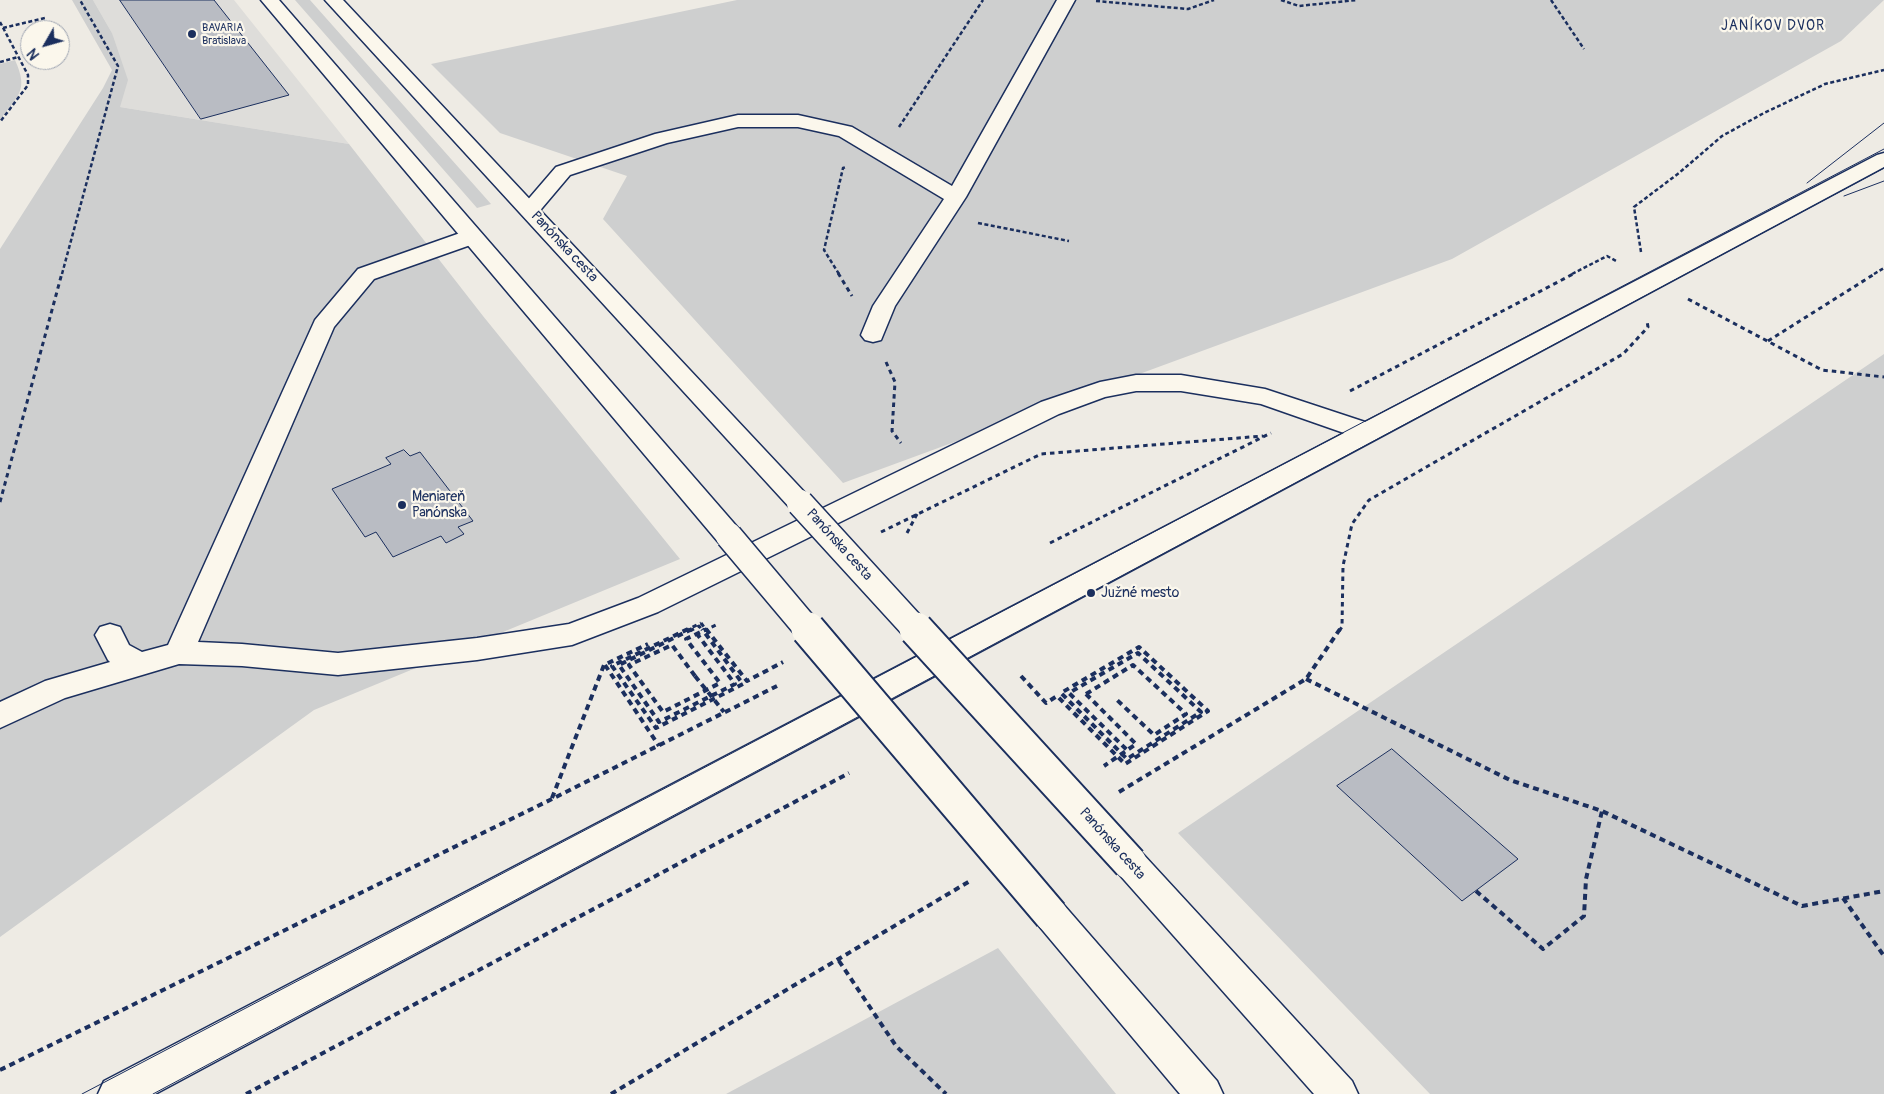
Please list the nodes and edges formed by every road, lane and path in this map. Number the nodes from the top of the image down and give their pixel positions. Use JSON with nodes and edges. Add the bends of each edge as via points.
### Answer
{"nodes":[{"id":1,"x":80,"y":0,"type":"edge"},
{"id":2,"x":270,"y":0,"type":"edge"},
{"id":3,"x":334,"y":0,"type":"edge"},
{"id":4,"x":1066,"y":0,"type":"edge"},
{"id":5,"x":1214,"y":0,"type":"edge"},
{"id":6,"x":1281,"y":0,"type":"edge"},
{"id":7,"x":1357,"y":0,"type":"edge"},
{"id":8,"x":1551,"y":0,"type":"edge"},
{"id":9,"x":1092,"y":1,"type":"edge"},
{"id":10,"x":44,"y":18,"type":"dead end"},
{"id":11,"x":0,"y":22,"type":"edge"},
{"id":12,"x":3,"y":28,"type":"junction"},
{"id":13,"x":1584,"y":49,"type":"dead end"},
{"id":14,"x":18,"y":57,"type":"junction"},
{"id":15,"x":0,"y":62,"type":"edge"},
{"id":16,"x":1884,"y":70,"type":"edge"},
{"id":17,"x":0,"y":122,"type":"edge"},
{"id":18,"x":1884,"y":159,"type":"edge"},
{"id":19,"x":956,"y":197,"type":"junction"},
{"id":20,"x":530,"y":210,"type":"junction"},
{"id":21,"x":944,"y":216,"type":"junction"},
{"id":22,"x":471,"y":237,"type":"junction"},
{"id":23,"x":1070,"y":241,"type":"dead end"},
{"id":24,"x":1884,"y":268,"type":"edge"},
{"id":25,"x":1647,"y":280,"type":"junction"},
{"id":26,"x":873,"y":335,"type":"joint"},
{"id":27,"x":1767,"y":341,"type":"junction"},
{"id":28,"x":1884,"y":378,"type":"edge"},
{"id":29,"x":1311,"y":412,"type":"junction"},
{"id":30,"x":1368,"y":432,"type":"junction"},
{"id":31,"x":922,"y":471,"type":"junction"},
{"id":32,"x":0,"y":502,"type":"edge"},
{"id":33,"x":1050,"y":544,"type":"dead end"},
{"id":34,"x":716,"y":625,"type":"dead end"},
{"id":35,"x":696,"y":634,"type":"junction"},
{"id":36,"x":110,"y":635,"type":"dead end"},
{"id":37,"x":179,"y":653,"type":"junction"},
{"id":38,"x":787,"y":660,"type":"dead end"},
{"id":39,"x":139,"y":665,"type":"junction"},
{"id":40,"x":604,"y":665,"type":"dead end"},
{"id":41,"x":1021,"y":676,"type":"dead end"},
{"id":42,"x":1306,"y":678,"type":"junction"},
{"id":43,"x":777,"y":686,"type":"dead end"},
{"id":44,"x":1118,"y":700,"type":"dead end"},
{"id":45,"x":724,"y":712,"type":"junction"},
{"id":46,"x":0,"y":716,"type":"edge"},
{"id":47,"x":659,"y":746,"type":"junction"},
{"id":48,"x":1127,"y":750,"type":"junction"},
{"id":49,"x":1104,"y":766,"type":"dead end"},
{"id":50,"x":849,"y":774,"type":"dead end"},
{"id":51,"x":1111,"y":796,"type":"dead end"},
{"id":52,"x":1602,"y":811,"type":"junction"},
{"id":53,"x":975,"y":878,"type":"dead end"},
{"id":54,"x":1476,"y":891,"type":"dead end"},
{"id":55,"x":1884,"y":891,"type":"edge"},
{"id":56,"x":1843,"y":898,"type":"junction"},
{"id":57,"x":1884,"y":956,"type":"edge"},
{"id":58,"x":839,"y":960,"type":"junction"},
{"id":59,"x":0,"y":1070,"type":"edge"},
{"id":60,"x":117,"y":1094,"type":"edge"},
{"id":61,"x":246,"y":1094,"type":"edge"},
{"id":62,"x":612,"y":1094,"type":"edge"},
{"id":63,"x":946,"y":1094,"type":"edge"},
{"id":64,"x":1204,"y":1094,"type":"edge"},
{"id":65,"x":1339,"y":1094,"type":"edge"}],
"edges":[{"from":1,"to":32,"type":"path","via":[[118,66]]},
{"from":2,"to":22,"type":"main road"},
{"from":3,"to":20,"type":"main road","name":"Panónska cesta"},
{"from":4,"to":19,"type":"main road"},
{"from":5,"to":9,"type":"path","via":[[1188,9]]},
{"from":6,"to":7,"type":"path","via":[[1299,6]]},
{"from":8,"to":13,"type":"path"},
{"from":10,"to":12,"type":"path"},
{"from":11,"to":12,"type":"path"},
{"from":12,"to":14,"type":"path"},
{"from":14,"to":15,"type":"path"},
{"from":14,"to":17,"type":"path","via":[[28,75],[28,85]]},
{"from":16,"to":25,"type":"path","via":[[1825,84],[1764,112],[1722,136],[1634,207]]},
{"from":18,"to":25,"type":"main road"},
{"from":19,"to":20,"type":"main road","via":[[845,131],[798,121],[738,121],[662,138],[563,171]]},
{"from":19,"to":21,"type":"main road"},
{"from":20,"to":65,"type":"main road","name":"Panónska cesta","bridge":true},
{"from":21,"to":23,"type":"path"},
{"from":21,"to":26,"type":"main road","via":[[884,306]]},
{"from":22,"to":37,"type":"main road","via":[[366,274],[323,325]]},
{"from":22,"to":64,"type":"main road","bridge":true},
{"from":24,"to":27,"type":"path"},
{"from":25,"to":27,"type":"path"},
{"from":25,"to":29,"type":"path","via":[[1607,256]]},
{"from":25,"to":30,"type":"main road"},
{"from":25,"to":42,"type":"path","via":[[1643,296],[1648,328],[1623,354],[1369,500],[1352,524],[1343,566],[1342,626]]},
{"from":26,"to":31,"type":"path","via":[[895,382],[892,431]]},
{"from":27,"to":28,"type":"path","via":[[1822,370]]},
{"from":29,"to":30,"type":"main road"},
{"from":29,"to":31,"type":"main road","via":[[1265,397],[1181,383],[1136,383],[1100,390],[1050,408]]},
{"from":29,"to":33,"type":"path"},
{"from":30,"to":60,"type":"main road"},
{"from":31,"to":37,"type":"main road","via":[[648,605],[572,634],[476,649],[338,664]]},
{"from":34,"to":35,"type":"path","bridge":true},
{"from":35,"to":38,"type":"path","bridge":true,"via":[[735,684],[659,722],[619,665],[699,626],[744,684],[656,728],[612,666],[701,623],[747,681]]},
{"from":35,"to":45,"type":"path","bridge":true,"via":[[686,639],[720,684],[663,712],[629,665],[672,645],[695,676]]},
{"from":36,"to":39,"type":"main road","via":[[118,652]]},
{"from":37,"to":39,"type":"main road"},
{"from":39,"to":46,"type":"main road","via":[[56,689]]},
{"from":40,"to":47,"type":"path"},
{"from":41,"to":48,"type":"path","bridge":true,"via":[[1046,703],[1057,696],[1124,764],[1208,711],[1139,648],[1060,693],[1126,758],[1202,712],[1138,653],[1069,693]]},
{"from":42,"to":51,"type":"path"},
{"from":42,"to":52,"type":"path","via":[[1510,780]]},
{"from":43,"to":45,"type":"path"},
{"from":44,"to":48,"type":"path","bridge":true,"via":[[1154,734],[1186,714],[1134,665],[1086,694],[1136,744]]},
{"from":45,"to":47,"type":"path"},
{"from":47,"to":59,"type":"path"},
{"from":48,"to":49,"type":"path","bridge":true},
{"from":50,"to":61,"type":"path"},
{"from":52,"to":54,"type":"path","via":[[1586,879],[1584,916],[1543,949]]},
{"from":52,"to":56,"type":"path","via":[[1802,906]]},
{"from":53,"to":58,"type":"path"},
{"from":55,"to":56,"type":"path"},
{"from":56,"to":57,"type":"path"},
{"from":58,"to":62,"type":"path"},
{"from":58,"to":63,"type":"path","via":[[896,1046]]}]}
